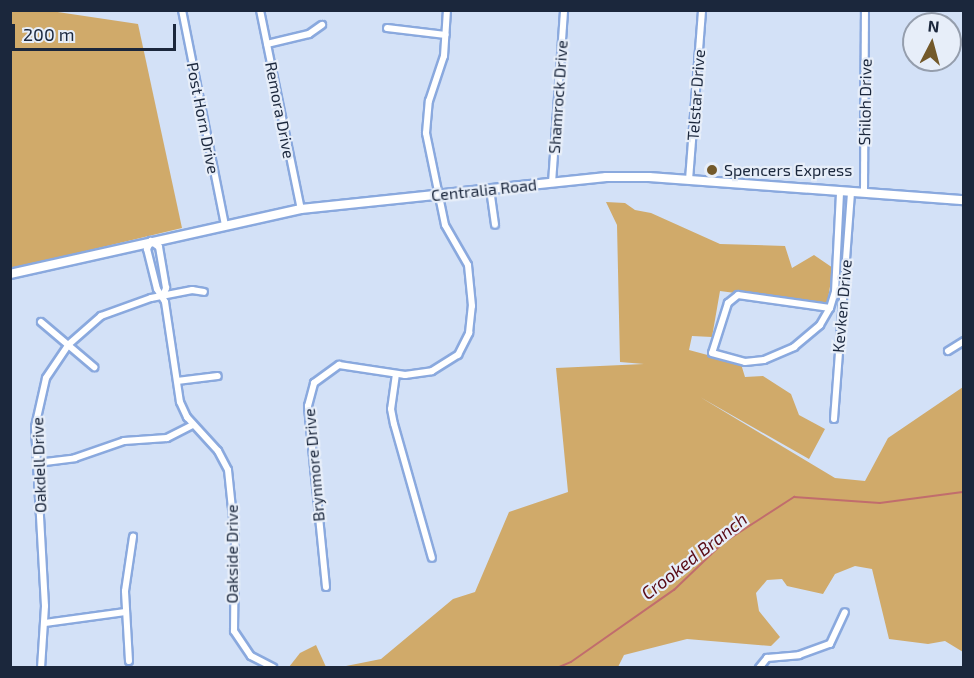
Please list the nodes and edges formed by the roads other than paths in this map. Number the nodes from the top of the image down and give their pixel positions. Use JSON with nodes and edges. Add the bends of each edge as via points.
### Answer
{"nodes":[{"id":1,"x":182,"y":10,"type":"edge"},
{"id":2,"x":260,"y":10,"type":"edge"},
{"id":3,"x":447,"y":10,"type":"edge"},
{"id":4,"x":564,"y":10,"type":"edge"},
{"id":5,"x":702,"y":10,"type":"edge"},
{"id":6,"x":865,"y":10,"type":"edge"},
{"id":7,"x":322,"y":24,"type":"dead end"},
{"id":8,"x":387,"y":28,"type":"dead end"},
{"id":9,"x":446,"y":35,"type":"junction"},
{"id":10,"x":267,"y":44,"type":"junction"},
{"id":11,"x":689,"y":180,"type":"junction"},
{"id":12,"x":552,"y":183,"type":"junction"},
{"id":13,"x":490,"y":189,"type":"junction"},
{"id":14,"x":840,"y":192,"type":"junction"},
{"id":15,"x":851,"y":192,"type":"junction"},
{"id":16,"x":864,"y":193,"type":"junction"},
{"id":17,"x":440,"y":194,"type":"junction"},
{"id":18,"x":963,"y":200,"type":"edge"},
{"id":19,"x":301,"y":209,"type":"junction"},
{"id":20,"x":225,"y":225,"type":"junction"},
{"id":21,"x":495,"y":225,"type":"dead end"},
{"id":22,"x":151,"y":241,"type":"junction"},
{"id":23,"x":10,"y":274,"type":"edge"},
{"id":24,"x":204,"y":292,"type":"dead end"},
{"id":25,"x":163,"y":296,"type":"junction"},
{"id":26,"x":830,"y":308,"type":"junction"},
{"id":27,"x":40,"y":322,"type":"dead end"},
{"id":28,"x":963,"y":341,"type":"edge"},
{"id":29,"x":68,"y":345,"type":"junction"},
{"id":30,"x":948,"y":351,"type":"dead end"},
{"id":31,"x":94,"y":367,"type":"dead end"},
{"id":32,"x":396,"y":374,"type":"junction"},
{"id":33,"x":218,"y":375,"type":"dead end"},
{"id":34,"x":177,"y":381,"type":"junction"},
{"id":35,"x":834,"y":419,"type":"dead end"},
{"id":36,"x":192,"y":425,"type":"junction"},
{"id":37,"x":37,"y":463,"type":"junction"},
{"id":38,"x":134,"y":537,"type":"dead end"},
{"id":39,"x":432,"y":558,"type":"dead end"},
{"id":40,"x":326,"y":587,"type":"dead end"},
{"id":41,"x":125,"y":612,"type":"junction"},
{"id":42,"x":846,"y":612,"type":"dead end"},
{"id":43,"x":45,"y":623,"type":"junction"},
{"id":44,"x":129,"y":661,"type":"dead end"},
{"id":45,"x":273,"y":667,"type":"edge"},
{"id":46,"x":41,"y":668,"type":"edge"},
{"id":47,"x":759,"y":668,"type":"edge"}],
"edges":[{"from":1,"to":20,"type":"street","name":"Post Horn Drive"},
{"from":2,"to":10,"type":"street","name":"Remora Drive"},
{"from":3,"to":9,"type":"street","name":"Brynmore Drive"},
{"from":4,"to":12,"type":"street","name":"Shamrock Drive"},
{"from":5,"to":11,"type":"street","name":"Telstar Drive"},
{"from":6,"to":16,"type":"street","name":"Shiloh Drive"},
{"from":7,"to":10,"type":"street","via":[[309,34]]},
{"from":8,"to":9,"type":"street"},
{"from":9,"to":17,"type":"street","name":"Brynmore Drive","via":[[426,122]]},
{"from":10,"to":19,"type":"street","name":"Remora Drive"},
{"from":11,"to":12,"type":"main road","name":"Centralia Road","via":[[630,177]]},
{"from":11,"to":14,"type":"main road","name":"Centralia Road"},
{"from":12,"to":13,"type":"main road","name":"Centralia Road"},
{"from":13,"to":17,"type":"main road","name":"Centralia Road"},
{"from":13,"to":21,"type":"street"},
{"from":14,"to":15,"type":"main road","name":"Centralia Road"},
{"from":14,"to":26,"type":"street","via":[[836,283]]},
{"from":15,"to":16,"type":"main road","name":"Centralia Road"},
{"from":15,"to":35,"type":"street","name":"Kevken Drive"},
{"from":16,"to":18,"type":"main road","name":"Centralia Road"},
{"from":17,"to":19,"type":"main road","name":"Centralia Road"},
{"from":17,"to":32,"type":"street","name":"Brynmore Drive","via":[[445,225],[468,265],[472,306],[469,333],[458,355],[446,365],[418,374]]},
{"from":19,"to":20,"type":"main road","name":"Centralia Road"},
{"from":20,"to":22,"type":"main road","name":"Centralia Road"},
{"from":22,"to":23,"type":"main road","name":"Centralia Road"},
{"from":22,"to":25,"type":"street","name":"Oakside Drive","via":[[147,249],[157,289]]},
{"from":22,"to":25,"type":"street","name":"Oakside Drive","via":[[159,247],[166,288]]},
{"from":24,"to":25,"type":"street","name":"Oakdell Drive","via":[[192,290]]},
{"from":25,"to":29,"type":"street","name":"Oakdell Drive","via":[[110,311]]},
{"from":25,"to":34,"type":"street","name":"Oakside Drive"},
{"from":26,"to":26,"type":"street","via":[[814,332],[774,357],[746,362],[712,353],[728,303],[738,295]]},
{"from":27,"to":29,"type":"street"},
{"from":28,"to":30,"type":"street"},
{"from":29,"to":31,"type":"street"},
{"from":29,"to":37,"type":"street","name":"Oakdell Drive","via":[[54,364],[39,401]]},
{"from":32,"to":39,"type":"street","via":[[391,409]]},
{"from":32,"to":40,"type":"street","name":"Brynmore Drive","via":[[339,365],[324,372],[311,389],[308,406]]},
{"from":33,"to":34,"type":"street"},
{"from":34,"to":36,"type":"street","name":"Oakside Drive","via":[[180,402]]},
{"from":36,"to":37,"type":"street","via":[[167,438],[118,442],[75,458]]},
{"from":36,"to":45,"type":"street","name":"Oakside Drive","via":[[218,451],[228,470],[235,538],[234,631],[251,656]]},
{"from":37,"to":43,"type":"street","name":"Oakdell Drive"},
{"from":38,"to":41,"type":"street"},
{"from":41,"to":43,"type":"street"},
{"from":41,"to":44,"type":"street"},
{"from":42,"to":47,"type":"street","via":[[830,644],[799,655],[767,658]]},
{"from":43,"to":46,"type":"street","name":"Oakdell Drive"}]}
